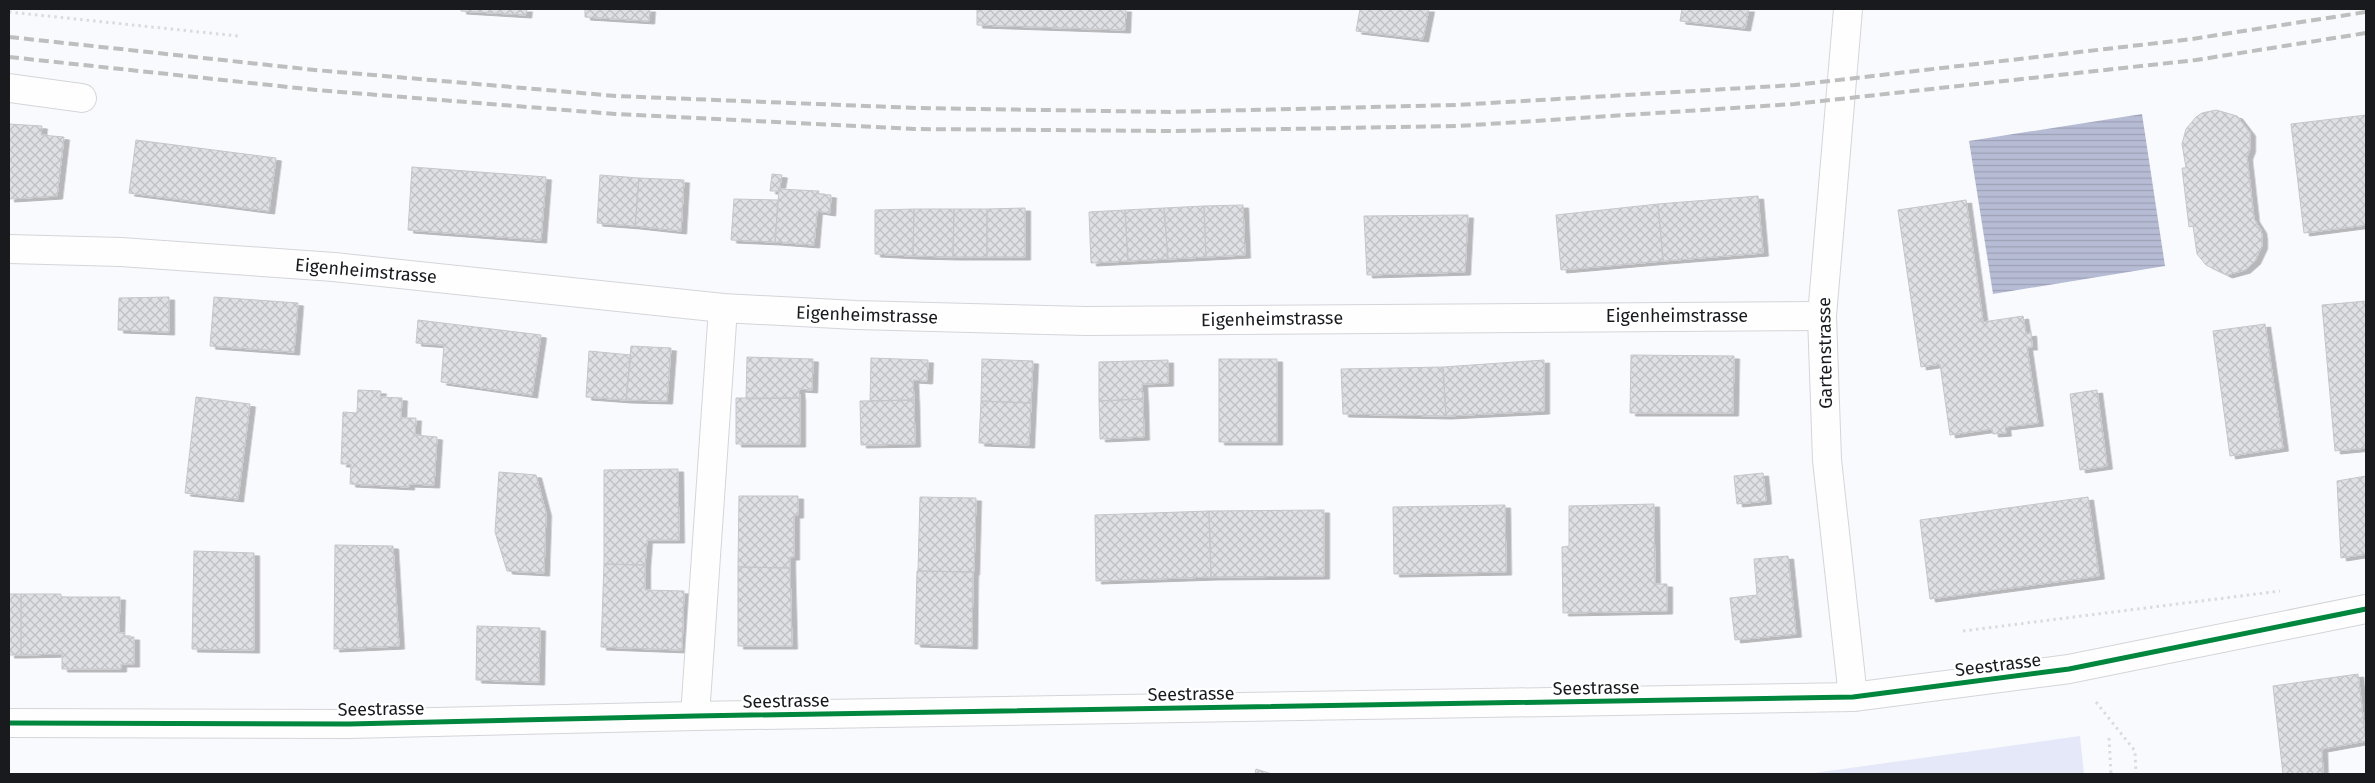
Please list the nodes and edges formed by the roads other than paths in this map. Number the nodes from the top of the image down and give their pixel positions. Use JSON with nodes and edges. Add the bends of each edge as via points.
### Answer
{"nodes":[{"id":1,"x":1848,"y":9,"type":"edge"},
{"id":2,"x":9,"y":88,"type":"edge"},
{"id":3,"x":82,"y":98,"type":"dead end"},
{"id":4,"x":9,"y":250,"type":"edge"},
{"id":5,"x":723,"y":308,"type":"junction"},
{"id":6,"x":1822,"y":316,"type":"junction"},
{"id":7,"x":2366,"y":609,"type":"edge"},
{"id":8,"x":1853,"y":698,"type":"junction"},
{"id":9,"x":696,"y":716,"type":"junction"},
{"id":10,"x":9,"y":723,"type":"edge"}],
"edges":[{"from":1,"to":6,"type":"street","name":"Gartenstrasse"},
{"from":2,"to":3,"type":"street"},
{"from":4,"to":5,"type":"street","name":"Eigenheimstrasse","via":[[121,252],[334,267]]},
{"from":5,"to":6,"type":"street","name":"Eigenheimstrasse","via":[[1086,321]]},
{"from":5,"to":9,"type":"street"},
{"from":6,"to":8,"type":"street","name":"Gartenstrasse","via":[[1827,460]]},
{"from":7,"to":8,"type":"street","name":"Seestrasse","via":[[2069,669]]},
{"from":8,"to":9,"type":"street","name":"Seestrasse"},
{"from":9,"to":10,"type":"street","name":"Seestrasse","via":[[349,724]]}]}
